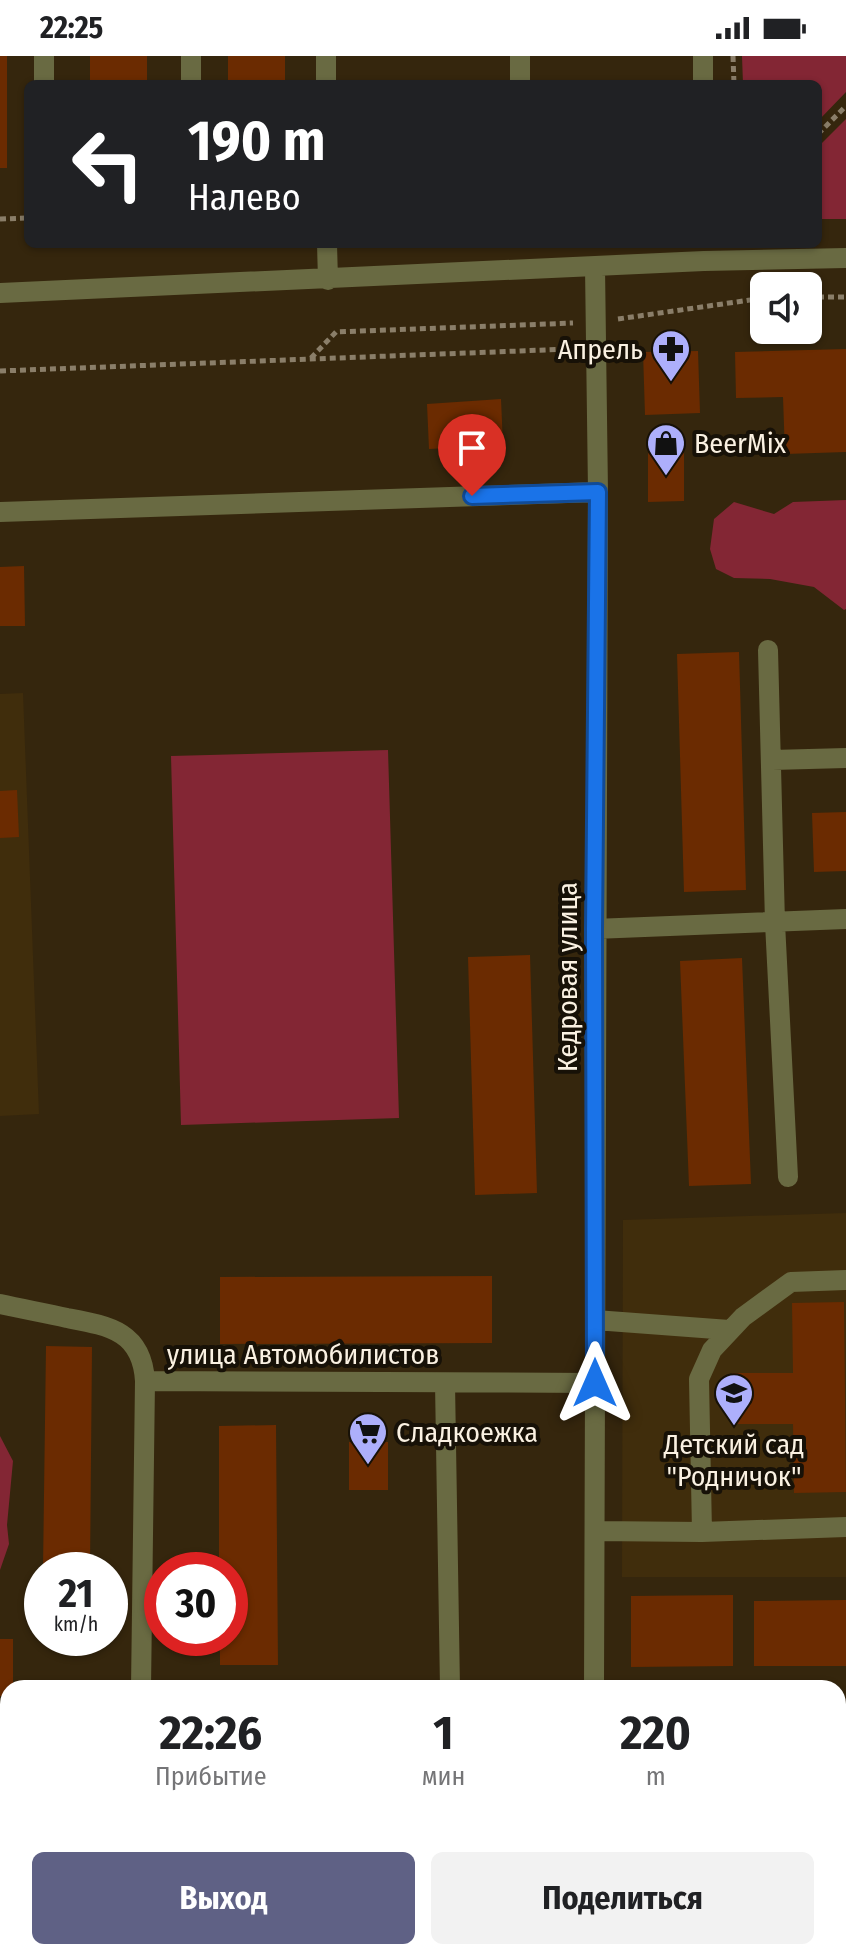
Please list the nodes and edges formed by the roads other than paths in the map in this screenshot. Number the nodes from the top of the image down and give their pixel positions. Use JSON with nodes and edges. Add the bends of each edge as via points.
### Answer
{"nodes":[{"id":1,"x":44,"y":56,"type":"edge"},
{"id":2,"x":191,"y":56,"type":"edge"},
{"id":3,"x":326,"y":56,"type":"edge"},
{"id":4,"x":520,"y":56,"type":"edge"},
{"id":5,"x":703,"y":56,"type":"edge"},
{"id":6,"x":44,"y":80,"type":"edge"},
{"id":7,"x":191,"y":80,"type":"edge"},
{"id":8,"x":326,"y":80,"type":"edge"},
{"id":9,"x":520,"y":80,"type":"edge"},
{"id":10,"x":703,"y":80,"type":"edge"},
{"id":11,"x":327,"y":248,"type":"edge"},
{"id":12,"x":704,"y":253,"type":"edge"},
{"id":13,"x":846,"y":258,"type":"edge"},
{"id":14,"x":595,"y":267,"type":"junction"},
{"id":15,"x":328,"y":280,"type":"junction"},
{"id":16,"x":0,"y":293,"type":"edge"},
{"id":17,"x":598,"y":492,"type":"junction"},
{"id":18,"x":0,"y":512,"type":"edge"},
{"id":19,"x":768,"y":650,"type":"dead end"},
{"id":20,"x":846,"y":758,"type":"edge"},
{"id":21,"x":772,"y":760,"type":"junction"},
{"id":22,"x":846,"y":919,"type":"edge"},
{"id":23,"x":775,"y":923,"type":"junction"},
{"id":24,"x":594,"y":929,"type":"junction"},
{"id":25,"x":788,"y":1177,"type":"dead end"},
{"id":26,"x":846,"y":1280,"type":"edge"},
{"id":27,"x":0,"y":1304,"type":"edge"},
{"id":28,"x":595,"y":1320,"type":"junction"},
{"id":29,"x":729,"y":1330,"type":"junction"},
{"id":30,"x":145,"y":1381,"type":"junction"},
{"id":31,"x":445,"y":1383,"type":"junction"},
{"id":32,"x":595,"y":1383,"type":"junction"},
{"id":33,"x":846,"y":1527,"type":"edge"},
{"id":34,"x":595,"y":1531,"type":"junction"},
{"id":35,"x":702,"y":1532,"type":"junction"},
{"id":36,"x":141,"y":1680,"type":"edge"},
{"id":37,"x":450,"y":1680,"type":"edge"},
{"id":38,"x":594,"y":1680,"type":"edge"}],
"edges":[{"from":1,"to":6,"type":"street"},
{"from":2,"to":7,"type":"street"},
{"from":3,"to":8,"type":"street"},
{"from":4,"to":9,"type":"street"},
{"from":5,"to":10,"type":"street"},
{"from":11,"to":15,"type":"street"},
{"from":12,"to":13,"type":"street"},
{"from":12,"to":14,"type":"street"},
{"from":14,"to":15,"type":"street"},
{"from":14,"to":17,"type":"street","name":"Кедровая улица"},
{"from":15,"to":16,"type":"street"},
{"from":17,"to":18,"type":"street"},
{"from":17,"to":24,"type":"street","name":"Кедровая улица"},
{"from":19,"to":21,"type":"street"},
{"from":20,"to":21,"type":"street"},
{"from":21,"to":23,"type":"street"},
{"from":22,"to":23,"type":"street"},
{"from":23,"to":24,"type":"street"},
{"from":23,"to":25,"type":"street"},
{"from":24,"to":28,"type":"street","name":"Кедровая улица"},
{"from":26,"to":29,"type":"street","via":[[791,1282]]},
{"from":27,"to":30,"type":"street","name":"улица Автомобилистов","via":[[104,1325],[124,1335],[136,1347]]},
{"from":28,"to":29,"type":"street"},
{"from":28,"to":32,"type":"street","name":"Кедровая улица"},
{"from":29,"to":35,"type":"street","via":[[712,1350],[699,1379]]},
{"from":30,"to":31,"type":"street","name":"улица Автомобилистов"},
{"from":30,"to":36,"type":"street"},
{"from":31,"to":32,"type":"street","name":"улица Автомобилистов"},
{"from":31,"to":37,"type":"street"},
{"from":32,"to":34,"type":"street","name":"Кедровая улица"},
{"from":33,"to":35,"type":"street"},
{"from":34,"to":35,"type":"street"},
{"from":34,"to":38,"type":"street","name":"Кедровая улица"}]}
